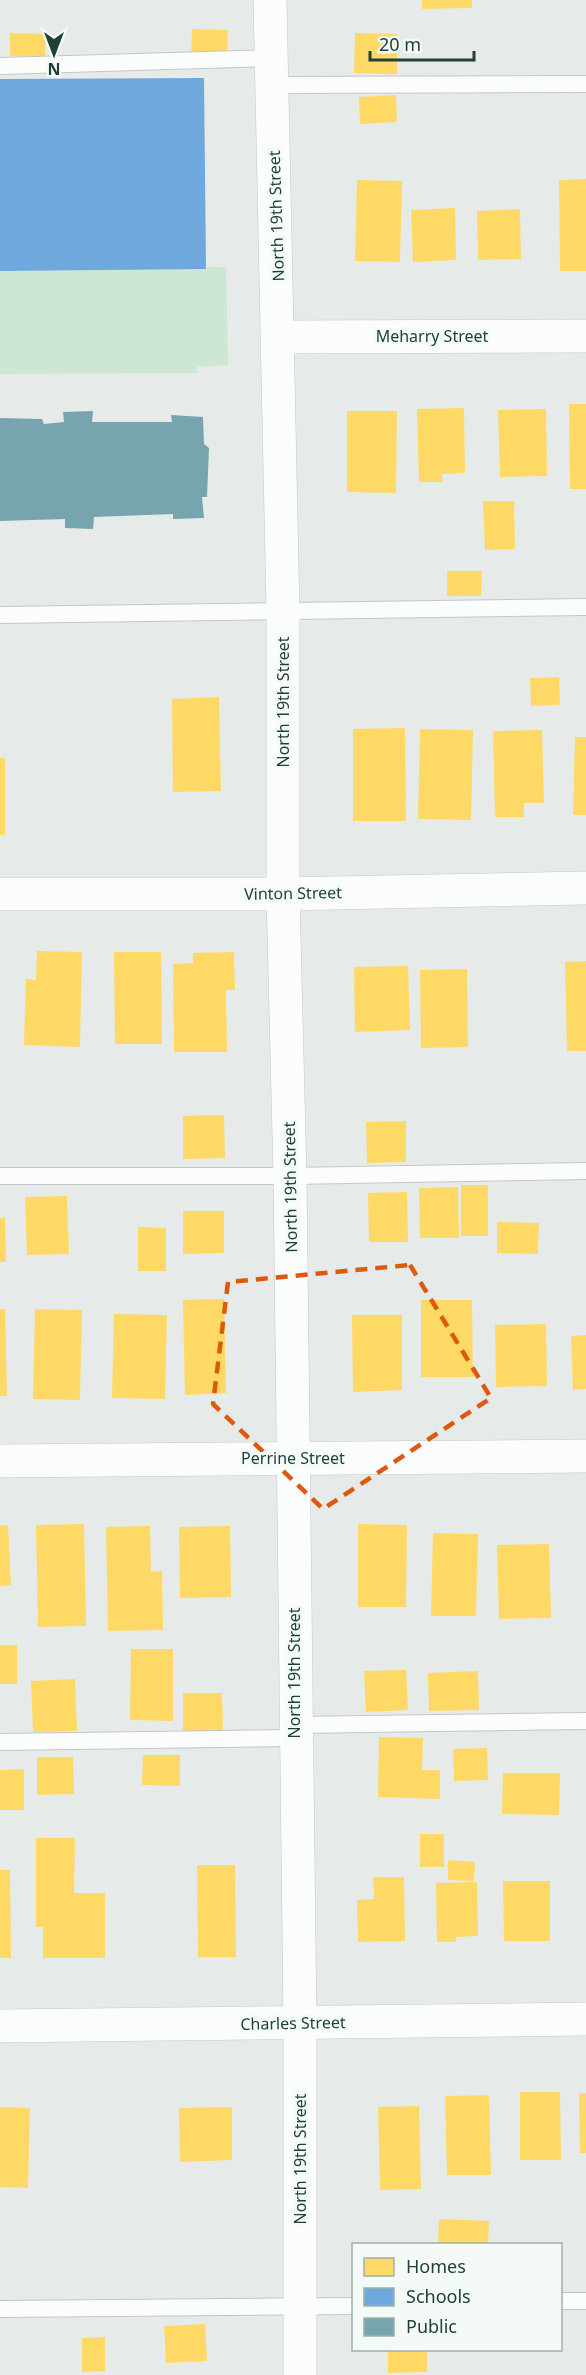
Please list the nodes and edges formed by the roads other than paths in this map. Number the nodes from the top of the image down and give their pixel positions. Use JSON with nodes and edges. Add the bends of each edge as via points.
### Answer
{"nodes":[{"id":1,"x":270,"y":0,"type":"edge"},
{"id":2,"x":0,"y":66,"type":"edge"},
{"id":3,"x":272,"y":72,"type":"junction"},
{"id":4,"x":586,"y":84,"type":"edge"},
{"id":5,"x":586,"y":336,"type":"edge"},
{"id":6,"x":279,"y":337,"type":"junction"},
{"id":7,"x":586,"y":607,"type":"edge"},
{"id":8,"x":283,"y":612,"type":"junction"},
{"id":9,"x":0,"y":615,"type":"edge"},
{"id":10,"x":586,"y":888,"type":"edge"},
{"id":11,"x":0,"y":894,"type":"edge"},
{"id":12,"x":283,"y":894,"type":"junction"},
{"id":13,"x":586,"y":1171,"type":"edge"},
{"id":14,"x":0,"y":1176,"type":"edge"},
{"id":15,"x":290,"y":1176,"type":"junction"},
{"id":16,"x":586,"y":1456,"type":"edge"},
{"id":17,"x":293,"y":1458,"type":"junction"},
{"id":18,"x":0,"y":1461,"type":"edge"},
{"id":19,"x":586,"y":1721,"type":"edge"},
{"id":20,"x":295,"y":1731,"type":"junction"},
{"id":21,"x":0,"y":1742,"type":"edge"},
{"id":22,"x":586,"y":2019,"type":"edge"},
{"id":23,"x":300,"y":2024,"type":"junction"},
{"id":24,"x":0,"y":2026,"type":"edge"},
{"id":25,"x":562,"y":2301,"type":"edge"},
{"id":26,"x":586,"y":2301,"type":"edge"},
{"id":27,"x":352,"y":2306,"type":"edge"},
{"id":28,"x":301,"y":2307,"type":"junction"},
{"id":29,"x":0,"y":2310,"type":"edge"},
{"id":30,"x":300,"y":2375,"type":"edge"}],
"edges":[{"from":1,"to":3,"type":"street","name":"North 19th Street"},
{"from":2,"to":3,"type":"lane"},
{"from":3,"to":4,"type":"lane"},
{"from":3,"to":6,"type":"street","name":"North 19th Street"},
{"from":5,"to":6,"type":"street","name":"Meharry Street"},
{"from":6,"to":8,"type":"street","name":"North 19th Street"},
{"from":7,"to":8,"type":"lane"},
{"from":8,"to":9,"type":"lane"},
{"from":8,"to":12,"type":"street","name":"North 19th Street"},
{"from":10,"to":12,"type":"street","name":"Vinton Street"},
{"from":11,"to":12,"type":"street","name":"Vinton Street"},
{"from":12,"to":15,"type":"street","name":"North 19th Street"},
{"from":13,"to":15,"type":"lane"},
{"from":14,"to":15,"type":"lane"},
{"from":15,"to":17,"type":"street","name":"North 19th Street"},
{"from":16,"to":17,"type":"street","name":"Perrine Street"},
{"from":17,"to":18,"type":"street","name":"Perrine Street"},
{"from":17,"to":20,"type":"street","name":"North 19th Street"},
{"from":19,"to":20,"type":"lane"},
{"from":20,"to":21,"type":"lane"},
{"from":20,"to":23,"type":"street","name":"North 19th Street"},
{"from":22,"to":23,"type":"street","name":"Charles Street"},
{"from":23,"to":24,"type":"street","name":"Charles Street"},
{"from":23,"to":28,"type":"street","name":"North 19th Street"},
{"from":25,"to":26,"type":"lane"},
{"from":27,"to":28,"type":"lane"},
{"from":28,"to":29,"type":"lane"},
{"from":28,"to":30,"type":"street","name":"North 19th Street"}]}
